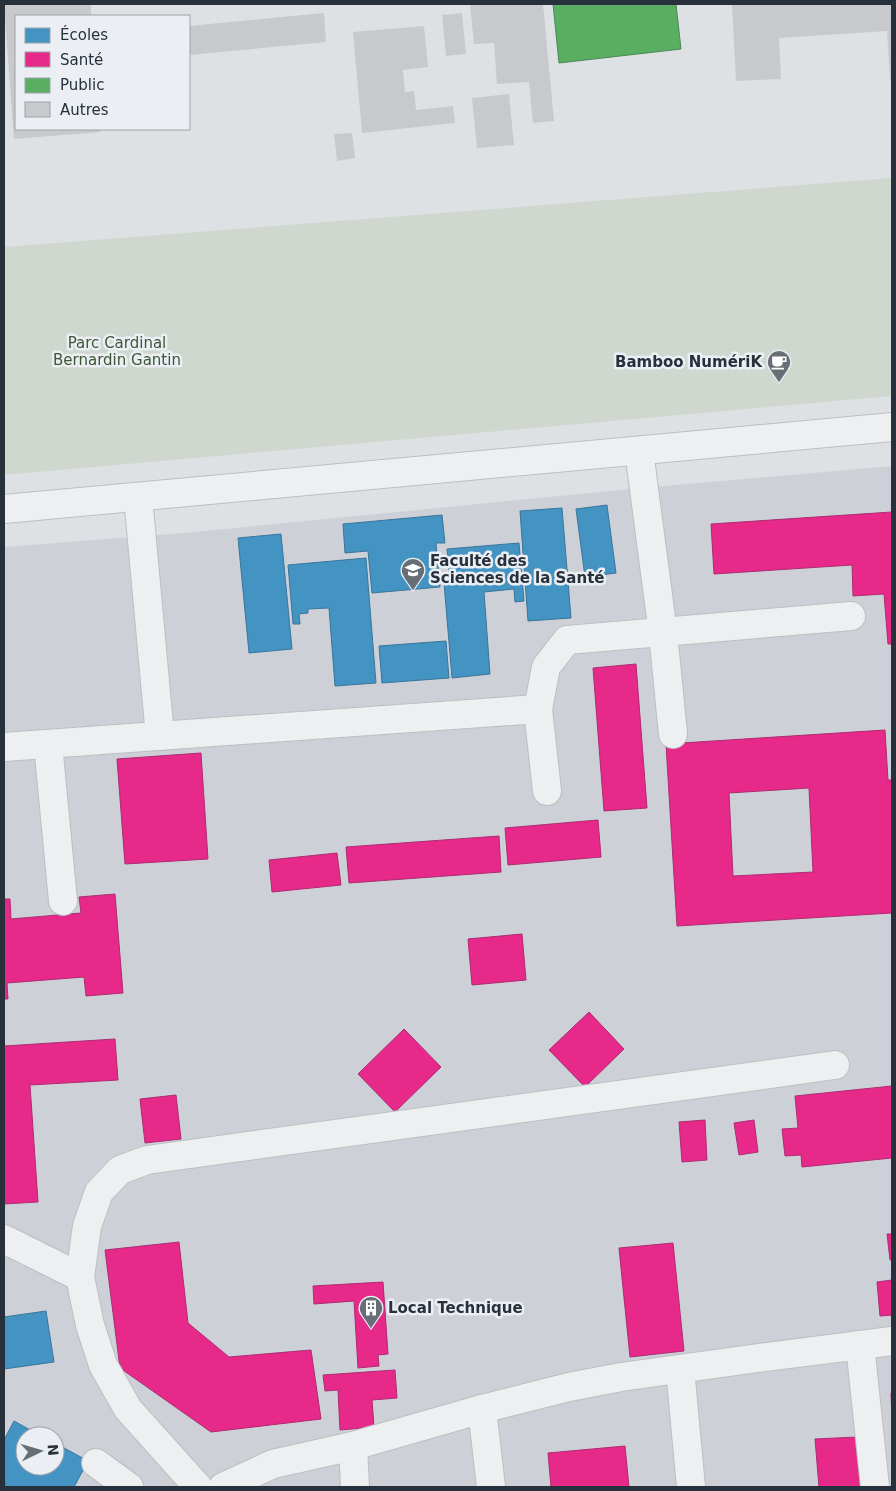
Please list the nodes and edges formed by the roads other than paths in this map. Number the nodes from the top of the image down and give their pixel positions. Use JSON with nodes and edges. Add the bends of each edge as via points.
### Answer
{"nodes":[{"id":1,"x":892,"y":428,"type":"edge"},
{"id":2,"x":639,"y":451,"type":"junction"},
{"id":3,"x":138,"y":497,"type":"junction"},
{"id":4,"x":4,"y":509,"type":"edge"},
{"id":5,"x":851,"y":616,"type":"dead end"},
{"id":6,"x":663,"y":632,"type":"junction"},
{"id":7,"x":538,"y":709,"type":"junction"},
{"id":8,"x":673,"y":734,"type":"dead end"},
{"id":9,"x":160,"y":736,"type":"junction"},
{"id":10,"x":48,"y":744,"type":"junction"},
{"id":11,"x":4,"y":747,"type":"edge"},
{"id":12,"x":547,"y":791,"type":"dead end"},
{"id":13,"x":63,"y":902,"type":"dead end"},
{"id":14,"x":835,"y":1065,"type":"dead end"},
{"id":15,"x":4,"y":1239,"type":"edge"},
{"id":16,"x":80,"y":1277,"type":"junction"},
{"id":17,"x":892,"y":1341,"type":"edge"},
{"id":18,"x":860,"y":1345,"type":"junction"},
{"id":19,"x":680,"y":1369,"type":"junction"},
{"id":20,"x":482,"y":1408,"type":"junction"},
{"id":21,"x":353,"y":1446,"type":"junction"},
{"id":22,"x":96,"y":1462,"type":"dead end"},
{"id":23,"x":274,"y":1475,"type":"edge"},
{"id":24,"x":129,"y":1487,"type":"edge"},
{"id":25,"x":198,"y":1487,"type":"edge"},
{"id":26,"x":223,"y":1487,"type":"edge"},
{"id":27,"x":355,"y":1487,"type":"edge"},
{"id":28,"x":491,"y":1487,"type":"edge"},
{"id":29,"x":691,"y":1487,"type":"edge"},
{"id":30,"x":875,"y":1487,"type":"edge"}],
"edges":[{"from":1,"to":2,"type":"street"},
{"from":2,"to":3,"type":"street"},
{"from":2,"to":6,"type":"street"},
{"from":3,"to":4,"type":"street"},
{"from":3,"to":9,"type":"street"},
{"from":5,"to":6,"type":"street"},
{"from":6,"to":7,"type":"street","via":[[567,640],[546,668]]},
{"from":6,"to":8,"type":"street"},
{"from":7,"to":9,"type":"street"},
{"from":7,"to":12,"type":"street"},
{"from":9,"to":10,"type":"street"},
{"from":10,"to":11,"type":"street"},
{"from":10,"to":13,"type":"street"},
{"from":14,"to":16,"type":"street","via":[[147,1160],[120,1170],[99,1192],[87,1226]]},
{"from":15,"to":16,"type":"street"},
{"from":16,"to":25,"type":"street","via":[[103,1365],[128,1409]]},
{"from":17,"to":18,"type":"street"},
{"from":18,"to":19,"type":"street"},
{"from":18,"to":30,"type":"street"},
{"from":19,"to":20,"type":"street","via":[[569,1387]]},
{"from":19,"to":29,"type":"street"},
{"from":20,"to":21,"type":"street"},
{"from":20,"to":28,"type":"street"},
{"from":21,"to":23,"type":"street"},
{"from":21,"to":27,"type":"street"},
{"from":22,"to":24,"type":"street"},
{"from":23,"to":26,"type":"street"}]}
